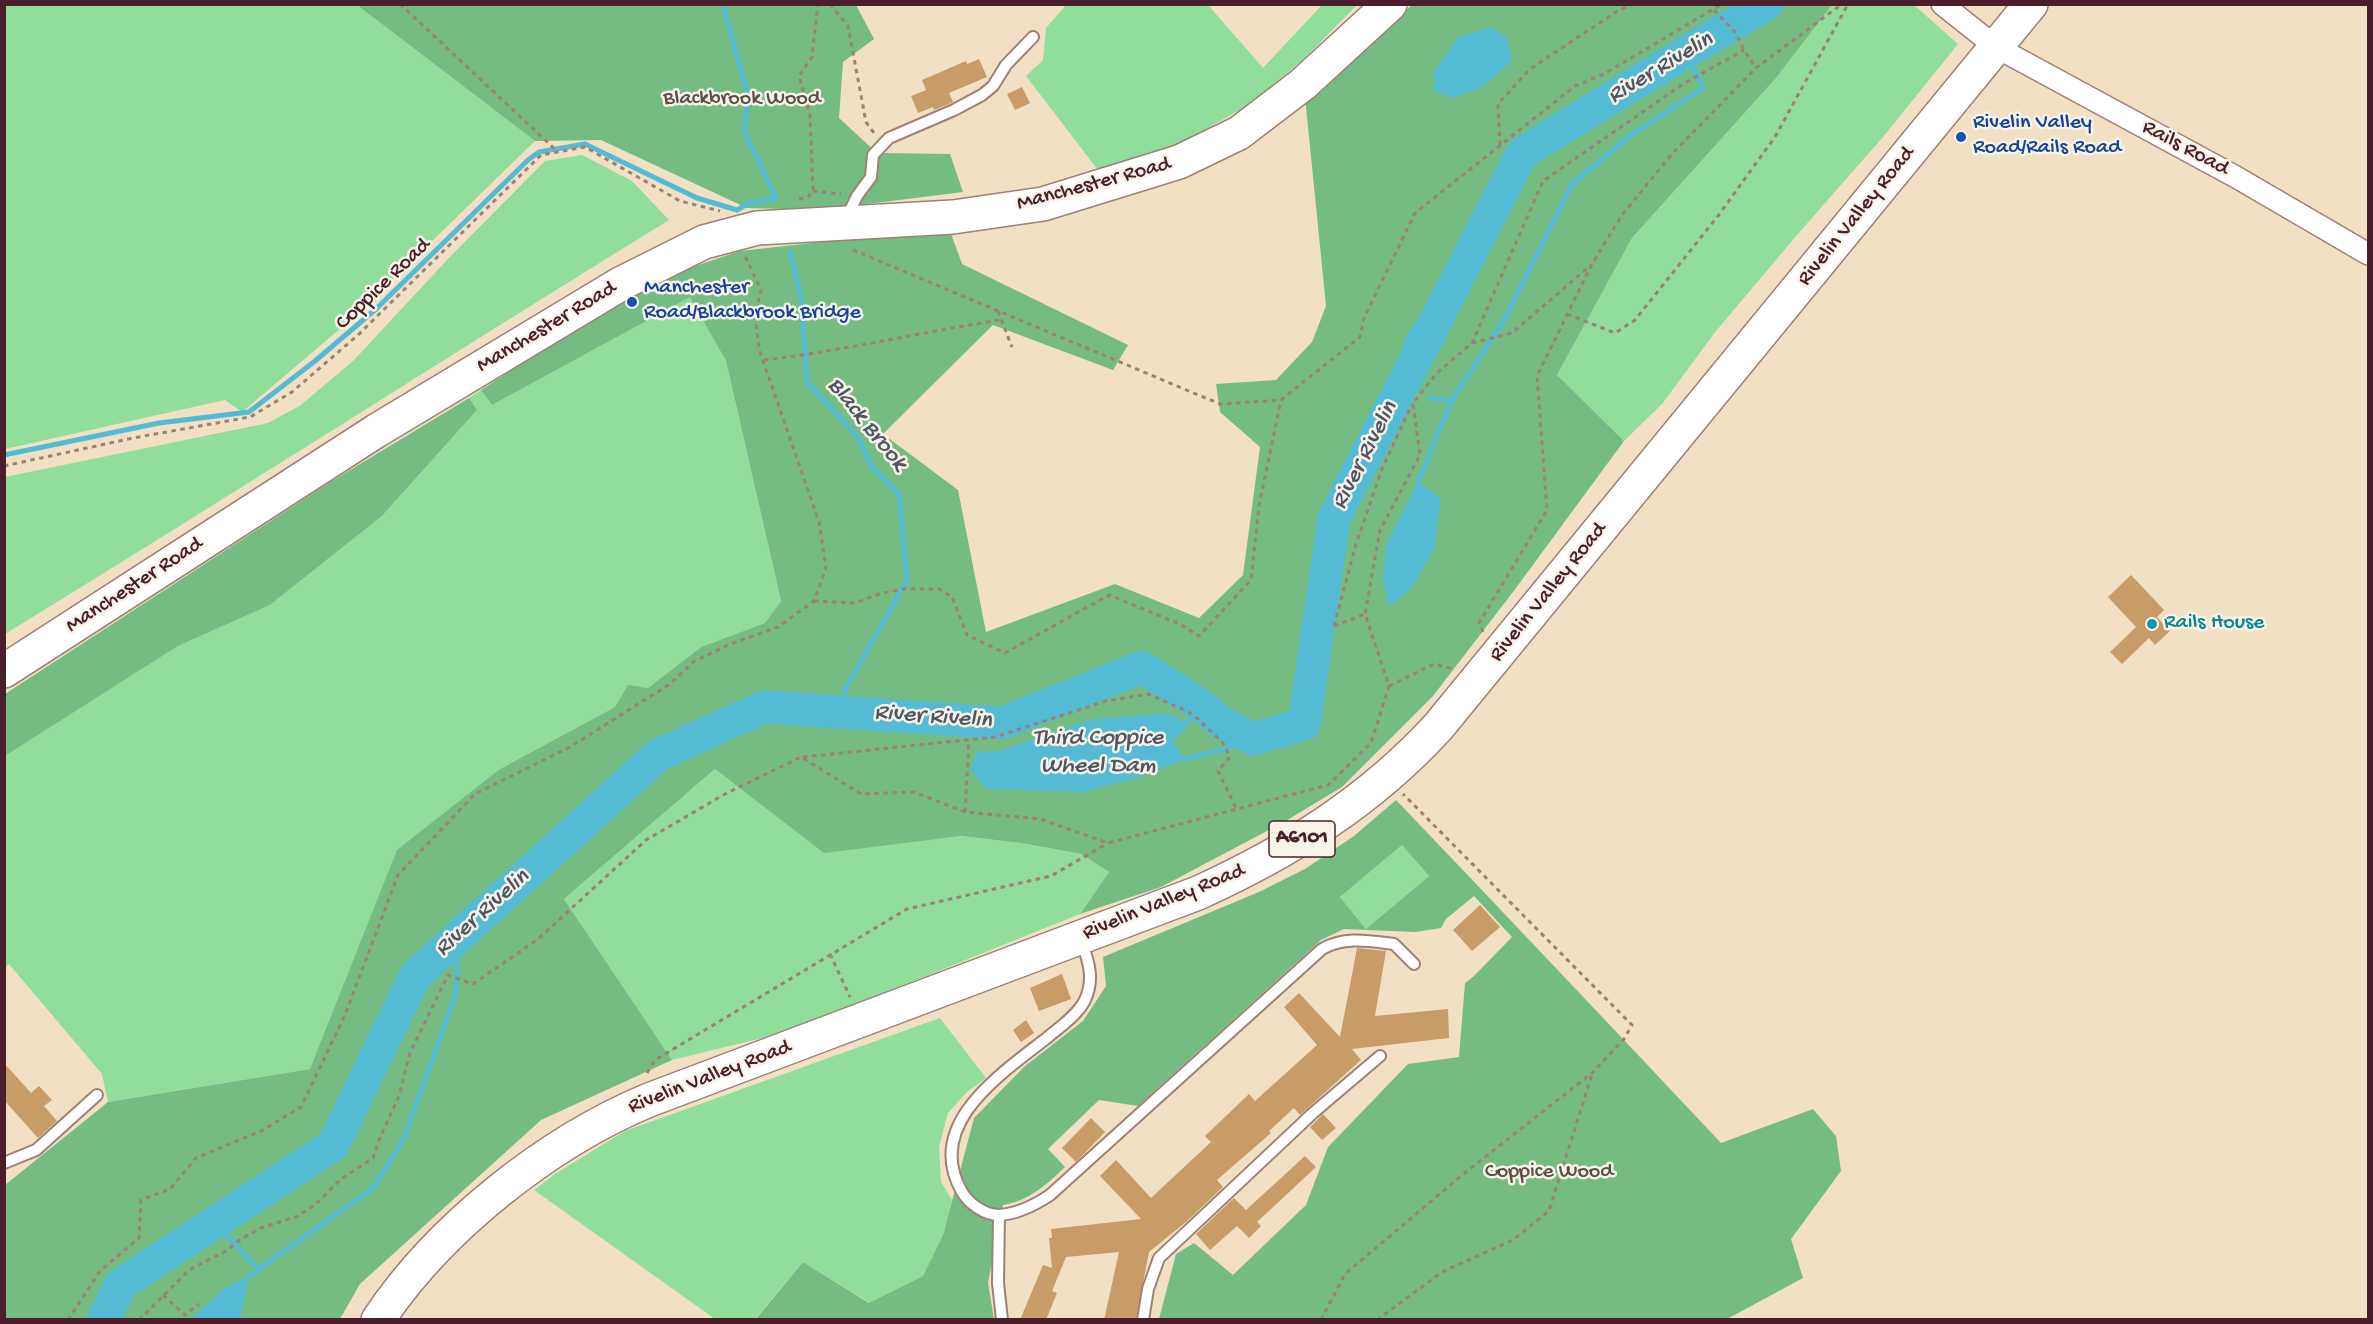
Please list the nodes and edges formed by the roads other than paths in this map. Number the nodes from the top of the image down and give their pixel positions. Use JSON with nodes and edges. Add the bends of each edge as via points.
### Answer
{"nodes":[{"id":1,"x":1390,"y":4,"type":"edge"},
{"id":2,"x":1942,"y":4,"type":"edge"},
{"id":3,"x":2031,"y":4,"type":"edge"},
{"id":4,"x":1033,"y":37,"type":"dead end"},
{"id":5,"x":1996,"y":47,"type":"junction"},
{"id":6,"x":846,"y":215,"type":"junction"},
{"id":7,"x":2368,"y":254,"type":"edge"},
{"id":8,"x":4,"y":671,"type":"edge"},
{"id":9,"x":1079,"y":938,"type":"junction"},
{"id":10,"x":1414,"y":964,"type":"dead end"},
{"id":11,"x":1380,"y":1056,"type":"dead end"},
{"id":12,"x":97,"y":1095,"type":"dead end"},
{"id":13,"x":4,"y":1163,"type":"edge"},
{"id":14,"x":999,"y":1215,"type":"junction"},
{"id":15,"x":378,"y":1320,"type":"edge"},
{"id":16,"x":1002,"y":1320,"type":"edge"},
{"id":17,"x":1143,"y":1320,"type":"edge"}],
"edges":[{"from":1,"to":6,"type":"main road","name":"Manchester Road","via":[[1303,84],[1239,133],[1179,162],[1043,204],[952,217]]},
{"from":2,"to":5,"type":"street","name":"Rails Road"},
{"from":3,"to":5,"type":"main road","name":"Rivelin Valley Road","number":"A6101"},
{"from":4,"to":6,"type":"lane","via":[[982,95],[889,138],[873,155],[871,177]]},
{"from":5,"to":7,"type":"street","name":"Rails Road","via":[[2236,177]]},
{"from":5,"to":9,"type":"main road","name":"Rivelin Valley Road","number":"A6101","via":[[1488,667],[1431,735],[1387,778],[1323,825],[1253,867]]},
{"from":6,"to":8,"type":"main road","name":"Manchester Road","via":[[757,228],[729,222],[704,242],[622,283],[376,431]]},
{"from":9,"to":14,"type":"lane","via":[[1089,959],[1090,972],[1083,1004],[977,1098],[952,1138],[952,1166],[964,1196],[974,1206]]},
{"from":9,"to":15,"type":"main road","name":"Rivelin Valley Road","number":"A6101","via":[[625,1110],[551,1152],[492,1197],[430,1255]]},
{"from":10,"to":14,"type":"lane","via":[[1394,944],[1345,940],[1322,949],[1050,1195],[1021,1211]]},
{"from":11,"to":17,"type":"lane","via":[[1313,1113],[1159,1258],[1148,1288]]},
{"from":12,"to":13,"type":"lane","via":[[36,1150]]},
{"from":14,"to":16,"type":"lane"}]}
